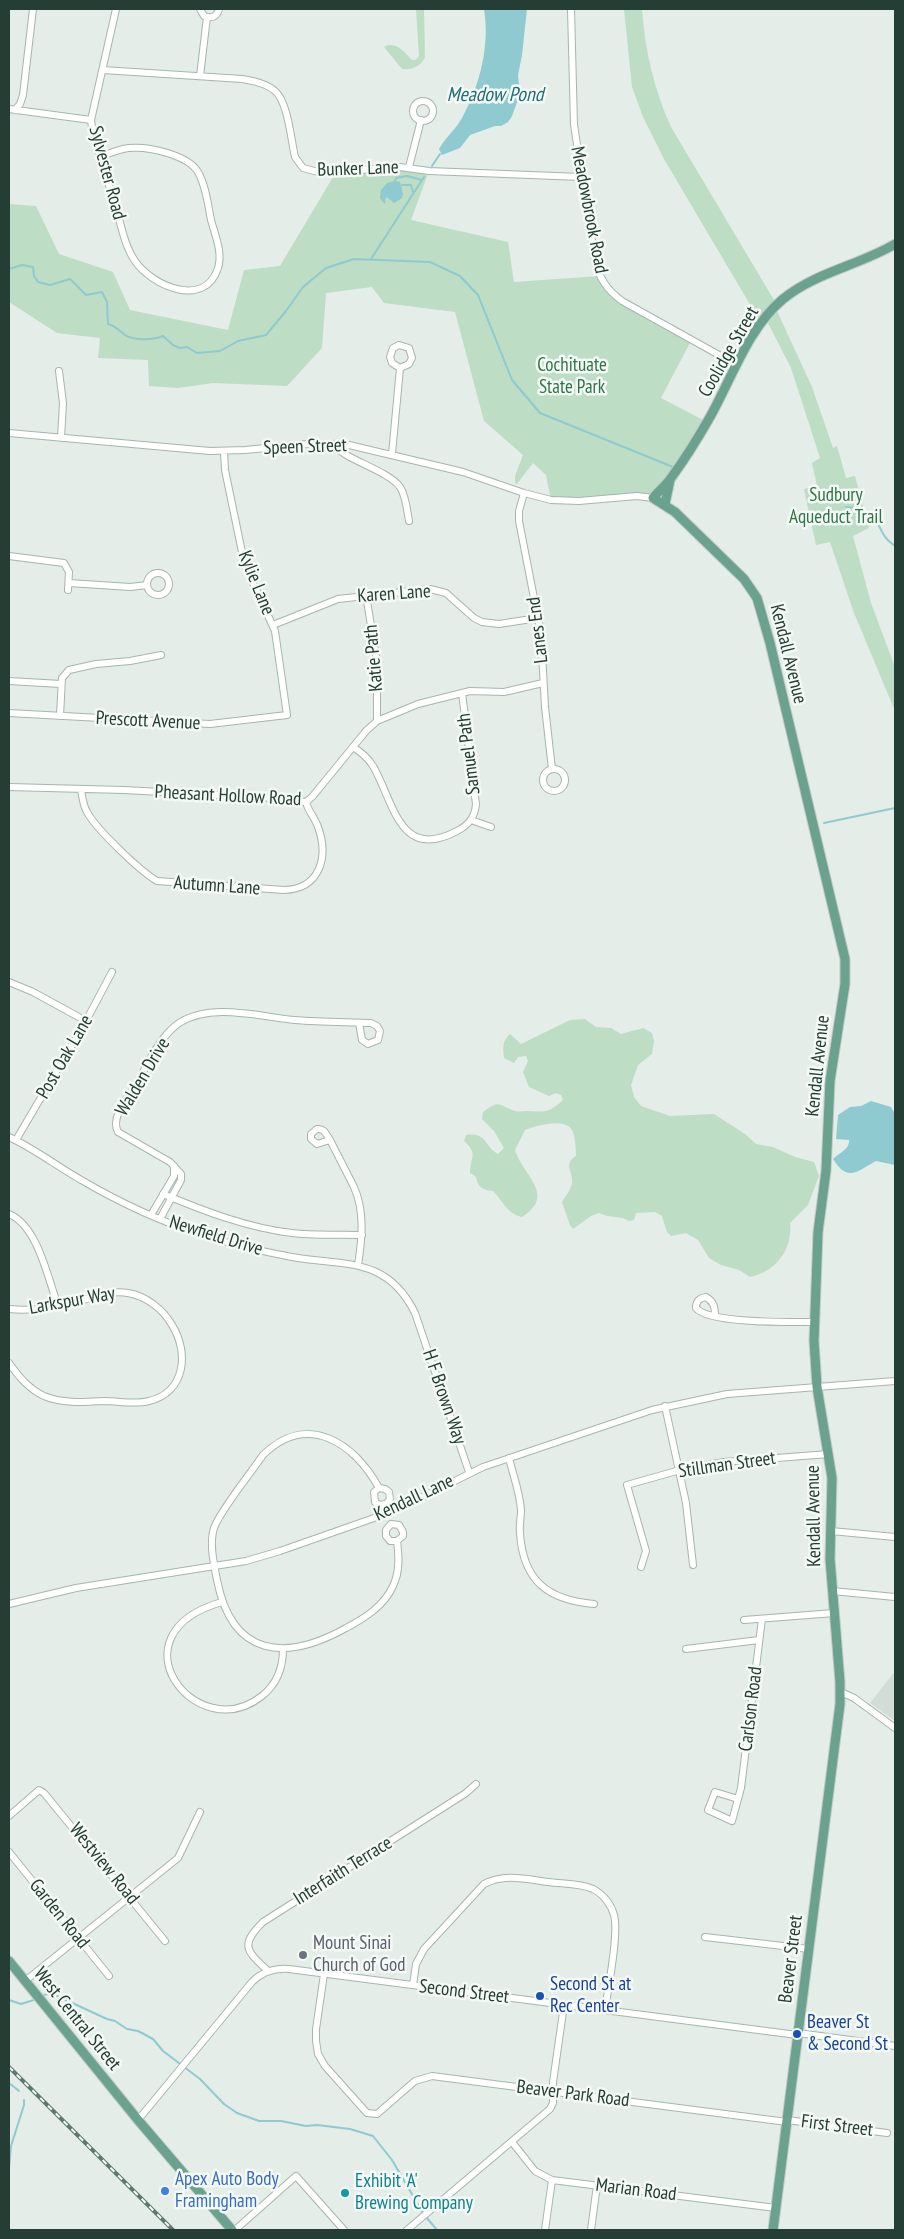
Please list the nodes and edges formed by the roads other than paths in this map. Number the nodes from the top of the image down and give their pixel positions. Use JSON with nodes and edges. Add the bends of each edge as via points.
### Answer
{"nodes":[{"id":1,"x":33,"y":9,"type":"edge"},
{"id":2,"x":116,"y":9,"type":"edge"},
{"id":3,"x":200,"y":9,"type":"edge"},
{"id":4,"x":219,"y":9,"type":"edge"},
{"id":5,"x":571,"y":9,"type":"edge"},
{"id":6,"x":207,"y":17,"type":"junction"},
{"id":7,"x":103,"y":70,"type":"junction"},
{"id":8,"x":200,"y":76,"type":"junction"},
{"id":9,"x":12,"y":110,"type":"edge"},
{"id":10,"x":91,"y":120,"type":"junction"},
{"id":11,"x":421,"y":120,"type":"dead end"},
{"id":12,"x":100,"y":156,"type":"junction"},
{"id":13,"x":409,"y":167,"type":"junction"},
{"id":14,"x":582,"y":176,"type":"junction"},
{"id":15,"x":895,"y":244,"type":"edge"},
{"id":16,"x":737,"y":365,"type":"junction"},
{"id":17,"x":400,"y":368,"type":"dead end"},
{"id":18,"x":59,"y":371,"type":"dead end"},
{"id":19,"x":9,"y":433,"type":"edge"},
{"id":20,"x":61,"y":438,"type":"junction"},
{"id":21,"x":334,"y":444,"type":"junction"},
{"id":22,"x":224,"y":451,"type":"junction"},
{"id":23,"x":392,"y":454,"type":"junction"},
{"id":24,"x":670,"y":480,"type":"junction"},
{"id":25,"x":524,"y":493,"type":"junction"},
{"id":26,"x":653,"y":498,"type":"junction"},
{"id":27,"x":665,"y":504,"type":"junction"},
{"id":28,"x":409,"y":521,"type":"dead end"},
{"id":29,"x":9,"y":556,"type":"edge"},
{"id":30,"x":147,"y":586,"type":"dead end"},
{"id":31,"x":366,"y":595,"type":"junction"},
{"id":32,"x":538,"y":618,"type":"junction"},
{"id":33,"x":273,"y":624,"type":"junction"},
{"id":34,"x":161,"y":655,"type":"dead end"},
{"id":35,"x":9,"y":681,"type":"edge"},
{"id":36,"x":62,"y":681,"type":"junction"},
{"id":37,"x":543,"y":683,"type":"junction"},
{"id":38,"x":462,"y":693,"type":"junction"},
{"id":39,"x":9,"y":713,"type":"edge"},
{"id":40,"x":287,"y":715,"type":"joint"},
{"id":41,"x":60,"y":716,"type":"junction"},
{"id":42,"x":378,"y":721,"type":"junction"},
{"id":43,"x":353,"y":747,"type":"junction"},
{"id":44,"x":552,"y":769,"type":"dead end"},
{"id":45,"x":9,"y":787,"type":"edge"},
{"id":46,"x":81,"y":789,"type":"junction"},
{"id":47,"x":306,"y":802,"type":"junction"},
{"id":48,"x":471,"y":820,"type":"junction"},
{"id":49,"x":491,"y":827,"type":"dead end"},
{"id":50,"x":112,"y":972,"type":"dead end"},
{"id":51,"x":9,"y":982,"type":"edge"},
{"id":52,"x":86,"y":1021,"type":"junction"},
{"id":53,"x":360,"y":1023,"type":"dead end"},
{"id":54,"x":9,"y":1137,"type":"edge"},
{"id":55,"x":16,"y":1140,"type":"junction"},
{"id":56,"x":330,"y":1140,"type":"dead end"},
{"id":57,"x":174,"y":1166,"type":"junction"},
{"id":58,"x":163,"y":1194,"type":"junction"},
{"id":59,"x":172,"y":1197,"type":"junction"},
{"id":60,"x":9,"y":1214,"type":"edge"},
{"id":61,"x":151,"y":1215,"type":"junction"},
{"id":62,"x":160,"y":1219,"type":"junction"},
{"id":63,"x":362,"y":1235,"type":"junction"},
{"id":64,"x":358,"y":1265,"type":"junction"},
{"id":65,"x":58,"y":1306,"type":"junction"},
{"id":66,"x":9,"y":1309,"type":"edge"},
{"id":67,"x":715,"y":1316,"type":"dead end"},
{"id":68,"x":418,"y":1321,"type":"joint"},
{"id":69,"x":815,"y":1322,"type":"junction"},
{"id":70,"x":9,"y":1363,"type":"edge"},
{"id":71,"x":895,"y":1380,"type":"edge"},
{"id":72,"x":817,"y":1387,"type":"junction"},
{"id":73,"x":665,"y":1406,"type":"junction"},
{"id":74,"x":829,"y":1454,"type":"junction"},
{"id":75,"x":509,"y":1458,"type":"junction"},
{"id":76,"x":680,"y":1470,"type":"junction"},
{"id":77,"x":469,"y":1472,"type":"junction"},
{"id":78,"x":379,"y":1488,"type":"dead end"},
{"id":79,"x":831,"y":1531,"type":"junction"},
{"id":80,"x":895,"y":1537,"type":"edge"},
{"id":81,"x":397,"y":1541,"type":"dead end"},
{"id":82,"x":693,"y":1565,"type":"dead end"},
{"id":83,"x":214,"y":1566,"type":"junction"},
{"id":84,"x":641,"y":1567,"type":"dead end"},
{"id":85,"x":832,"y":1591,"type":"junction"},
{"id":86,"x":895,"y":1596,"type":"edge"},
{"id":87,"x":222,"y":1602,"type":"junction"},
{"id":88,"x":9,"y":1604,"type":"edge"},
{"id":89,"x":594,"y":1604,"type":"dead end"},
{"id":90,"x":834,"y":1613,"type":"junction"},
{"id":91,"x":762,"y":1619,"type":"junction"},
{"id":92,"x":744,"y":1620,"type":"dead end"},
{"id":93,"x":759,"y":1640,"type":"junction"},
{"id":94,"x":283,"y":1649,"type":"junction"},
{"id":95,"x":686,"y":1649,"type":"dead end"},
{"id":96,"x":840,"y":1692,"type":"junction"},
{"id":97,"x":895,"y":1728,"type":"edge"},
{"id":98,"x":476,"y":1784,"type":"dead end"},
{"id":99,"x":738,"y":1799,"type":"junction"},
{"id":100,"x":200,"y":1812,"type":"dead end"},
{"id":101,"x":9,"y":1816,"type":"edge"},
{"id":102,"x":9,"y":1852,"type":"edge"},
{"id":103,"x":129,"y":1896,"type":"junction"},
{"id":104,"x":705,"y":1937,"type":"dead end"},
{"id":105,"x":78,"y":1938,"type":"junction"},
{"id":106,"x":165,"y":1941,"type":"dead end"},
{"id":107,"x":809,"y":1949,"type":"junction"},
{"id":108,"x":9,"y":1961,"type":"edge"},
{"id":109,"x":268,"y":1971,"type":"junction"},
{"id":110,"x":324,"y":1974,"type":"junction"},
{"id":111,"x":109,"y":1976,"type":"dead end"},
{"id":112,"x":25,"y":1981,"type":"junction"},
{"id":113,"x":413,"y":1985,"type":"junction"},
{"id":114,"x":564,"y":2005,"type":"junction"},
{"id":115,"x":605,"y":2010,"type":"junction"},
{"id":116,"x":798,"y":2034,"type":"junction"},
{"id":117,"x":895,"y":2046,"type":"edge"},
{"id":118,"x":554,"y":2092,"type":"junction"},
{"id":119,"x":138,"y":2120,"type":"junction"},
{"id":120,"x":787,"y":2121,"type":"junction"},
{"id":121,"x":887,"y":2133,"type":"dead end"},
{"id":122,"x":512,"y":2142,"type":"junction"},
{"id":123,"x":552,"y":2180,"type":"junction"},
{"id":124,"x":597,"y":2185,"type":"junction"},
{"id":125,"x":776,"y":2208,"type":"junction"},
{"id":126,"x":233,"y":2230,"type":"edge"},
{"id":127,"x":344,"y":2230,"type":"edge"},
{"id":128,"x":407,"y":2230,"type":"edge"},
{"id":129,"x":545,"y":2230,"type":"edge"},
{"id":130,"x":591,"y":2230,"type":"edge"},
{"id":131,"x":773,"y":2230,"type":"edge"}],
"edges":[{"from":1,"to":9,"type":"street","via":[[23,95],[20,104]]},
{"from":2,"to":7,"type":"street","name":"Sylvester Road"},
{"from":3,"to":6,"type":"street"},
{"from":4,"to":6,"type":"street","via":[[216,15]]},
{"from":5,"to":14,"type":"street","name":"Meadowbrook Road","via":[[573,110]]},
{"from":6,"to":8,"type":"street"},
{"from":7,"to":8,"type":"street","name":"Bunker Lane"},
{"from":7,"to":10,"type":"street","name":"Sylvester Road"},
{"from":8,"to":13,"type":"street","name":"Bunker Lane","via":[[242,79],[262,83],[276,91],[286,114],[295,157],[310,171],[329,173]]},
{"from":9,"to":10,"type":"street"},
{"from":10,"to":12,"type":"street","name":"Sylvester Road"},
{"from":11,"to":13,"type":"street"},
{"from":12,"to":12,"type":"street","name":"Sylvester Road","via":[[129,248],[140,267],[177,290],[186,292],[209,282],[218,268],[218,245],[202,181],[194,167],[181,158],[142,148],[123,149]]},
{"from":13,"to":14,"type":"street","name":"Bunker Lane","via":[[429,171]]},
{"from":14,"to":16,"type":"street","name":"Meadowbrook Road","via":[[597,268],[609,290],[622,301]]},
{"from":15,"to":16,"type":"main road","name":"Coolidge Street","via":[[812,281],[788,296],[765,318]]},
{"from":16,"to":24,"type":"main road","name":"Coolidge Street","via":[[707,422]]},
{"from":17,"to":23,"type":"street"},
{"from":18,"to":20,"type":"street","via":[[63,403]]},
{"from":19,"to":20,"type":"street","name":"Speen Street"},
{"from":20,"to":22,"type":"street","name":"Speen Street"},
{"from":21,"to":22,"type":"street","name":"Speen Street"},
{"from":21,"to":23,"type":"street","name":"Speen Street"},
{"from":21,"to":28,"type":"street","via":[[341,452],[365,462],[399,485]]},
{"from":22,"to":33,"type":"street","name":"Kylie Lane","via":[[243,558]]},
{"from":23,"to":25,"type":"street","name":"Speen Street","via":[[480,477]]},
{"from":24,"to":26,"type":"main road","name":"Coolidge Street"},
{"from":24,"to":27,"type":"main road","name":"Coolidge Street"},
{"from":25,"to":26,"type":"street","name":"Speen Street","via":[[558,501],[637,496]]},
{"from":25,"to":32,"type":"street","name":"Lanes End","via":[[519,511],[520,530]]},
{"from":26,"to":27,"type":"main road","name":"Kendall Avenue"},
{"from":27,"to":69,"type":"main road","name":"Kendall Avenue","via":[[744,579],[757,598],[846,959],[830,1079],[826,1171],[818,1232]]},
{"from":29,"to":30,"type":"street","via":[[64,563],[69,572],[68,587]]},
{"from":31,"to":32,"type":"street","name":"Karen Lane","via":[[439,590],[482,622],[499,624]]},
{"from":31,"to":33,"type":"street","name":"Karen Lane","via":[[327,602]]},
{"from":31,"to":42,"type":"street","name":"Katie Path","via":[[377,662]]},
{"from":32,"to":37,"type":"street","name":"Lanes End","via":[[543,648]]},
{"from":33,"to":40,"type":"street","name":"Kylie Lane"},
{"from":34,"to":36,"type":"street","via":[[130,662],[77,667],[69,670]]},
{"from":35,"to":36,"type":"street"},
{"from":36,"to":41,"type":"street"},
{"from":37,"to":38,"type":"street","name":"Pheasant Hollow Road","via":[[495,692]]},
{"from":37,"to":44,"type":"street","name":"Lanes End"},
{"from":38,"to":42,"type":"street","name":"Pheasant Hollow Road","via":[[418,704]]},
{"from":38,"to":48,"type":"street","name":"Samuel Path","via":[[475,797]]},
{"from":39,"to":41,"type":"street","name":"Prescott Avenue"},
{"from":40,"to":41,"type":"street","name":"Prescott Avenue","via":[[210,724]]},
{"from":42,"to":43,"type":"street","name":"Pheasant Hollow Road"},
{"from":43,"to":47,"type":"street","name":"Pheasant Hollow Road"},
{"from":43,"to":48,"type":"street","name":"Samuel Path","via":[[372,764],[400,824],[412,835],[425,840],[444,836],[462,829]]},
{"from":45,"to":46,"type":"street","name":"Pheasant Hollow Road"},
{"from":46,"to":47,"type":"street","name":"Pheasant Hollow Road"},
{"from":46,"to":47,"type":"street","name":"Autumn Lane","via":[[84,807],[93,822],[144,872],[157,880],[284,890],[308,884],[321,864],[320,830]]},
{"from":48,"to":49,"type":"street"},
{"from":50,"to":52,"type":"street","name":"Post Oak Lane"},
{"from":51,"to":52,"type":"street"},
{"from":52,"to":55,"type":"street","name":"Post Oak Lane"},
{"from":53,"to":57,"type":"street","name":"Walden Drive","via":[[209,1013],[180,1023],[163,1040],[116,1122],[118,1132]]},
{"from":54,"to":55,"type":"street","name":"Newfield Drive"},
{"from":55,"to":61,"type":"street","name":"Newfield Drive","via":[[83,1181]]},
{"from":56,"to":63,"type":"street","via":[[357,1194]]},
{"from":57,"to":58,"type":"street","via":[[174,1176]]},
{"from":57,"to":59,"type":"street","via":[[181,1174],[181,1180]]},
{"from":58,"to":59,"type":"street"},
{"from":58,"to":61,"type":"street"},
{"from":59,"to":62,"type":"street"},
{"from":59,"to":63,"type":"street","via":[[248,1224],[290,1233]]},
{"from":60,"to":65,"type":"street","via":[[24,1224],[33,1238]]},
{"from":61,"to":62,"type":"street","name":"Newfield Drive"},
{"from":62,"to":64,"type":"street","name":"Newfield Drive","via":[[255,1250]]},
{"from":63,"to":64,"type":"street"},
{"from":64,"to":68,"type":"street","name":"Newfield Drive","via":[[377,1272],[400,1290]]},
{"from":65,"to":66,"type":"street","name":"Larkspur Way"},
{"from":65,"to":70,"type":"street","name":"Larkspur Way","via":[[117,1292],[142,1296],[168,1317],[176,1331],[182,1348],[181,1375],[164,1394],[152,1401],[134,1404],[64,1401],[32,1390]]},
{"from":67,"to":69,"type":"street"},
{"from":68,"to":77,"type":"street","name":"H F Brown Way"},
{"from":69,"to":72,"type":"main road","name":"Kendall Avenue"},
{"from":71,"to":72,"type":"street","name":"Kendall Lane"},
{"from":72,"to":73,"type":"street","name":"Kendall Lane","via":[[727,1394]]},
{"from":72,"to":74,"type":"main road","name":"Kendall Avenue"},
{"from":73,"to":75,"type":"street","name":"Kendall Lane"},
{"from":73,"to":76,"type":"street"},
{"from":74,"to":76,"type":"street","name":"Stillman Street","via":[[724,1462]]},
{"from":74,"to":79,"type":"main road","name":"Kendall Avenue","via":[[834,1493]]},
{"from":75,"to":77,"type":"street","name":"Kendall Lane"},
{"from":75,"to":89,"type":"street","via":[[521,1510],[521,1543],[532,1577],[555,1594],[576,1602]]},
{"from":76,"to":82,"type":"street"},
{"from":76,"to":84,"type":"street","name":"Stillman Street","via":[[626,1485],[646,1551]]},
{"from":77,"to":83,"type":"street","name":"Kendall Lane","via":[[394,1511],[268,1555]]},
{"from":78,"to":83,"type":"street","via":[[359,1459],[336,1441],[307,1434],[286,1438],[263,1455],[217,1522],[212,1537]]},
{"from":79,"to":80,"type":"street"},
{"from":79,"to":85,"type":"main road","name":"Kendall Avenue"},
{"from":81,"to":94,"type":"street","via":[[397,1574],[389,1593],[378,1606],[329,1637]]},
{"from":83,"to":87,"type":"street"},
{"from":83,"to":88,"type":"street","name":"Kendall Lane","via":[[76,1588]]},
{"from":85,"to":86,"type":"street"},
{"from":85,"to":90,"type":"main road","name":"Kendall Avenue"},
{"from":87,"to":94,"type":"street","via":[[229,1619],[245,1636],[258,1644]]},
{"from":87,"to":94,"type":"street","via":[[186,1618],[168,1645],[167,1660],[172,1675],[179,1687],[192,1698],[206,1706],[223,1709],[238,1708],[252,1702],[277,1678]]},
{"from":90,"to":91,"type":"street"},
{"from":90,"to":96,"type":"main road","name":"Kendall Avenue"},
{"from":91,"to":92,"type":"street"},
{"from":91,"to":93,"type":"street","name":"Carlson Road"},
{"from":93,"to":95,"type":"street"},
{"from":93,"to":99,"type":"street","name":"Carlson Road"},
{"from":96,"to":97,"type":"street","via":[[854,1698]]},
{"from":96,"to":107,"type":"main road","name":"Beaver Street"},
{"from":98,"to":109,"type":"street","name":"Interfaith Terrace","via":[[263,1922],[249,1939],[247,1948]]},
{"from":99,"to":99,"type":"street","name":"Carlson Road","via":[[715,1792],[708,1810],[732,1821]]},
{"from":100,"to":103,"type":"street","via":[[178,1858]]},
{"from":101,"to":103,"type":"street","name":"Westview Road","via":[[39,1790],[57,1806]]},
{"from":102,"to":105,"type":"street","name":"Garden Road"},
{"from":103,"to":105,"type":"street"},
{"from":103,"to":106,"type":"street","name":"Westview Road"},
{"from":104,"to":107,"type":"street"},
{"from":105,"to":111,"type":"street","name":"Garden Road"},
{"from":105,"to":112,"type":"street"},
{"from":107,"to":116,"type":"main road","name":"Beaver Street"},
{"from":108,"to":112,"type":"main road","name":"West Central Street"},
{"from":109,"to":110,"type":"street","name":"Second Street","via":[[281,1969]]},
{"from":109,"to":119,"type":"street","via":[[252,1982]]},
{"from":110,"to":113,"type":"street","name":"Second Street"},
{"from":110,"to":118,"type":"street","name":"Beaver Park Road","via":[[316,2041],[318,2054],[363,2110],[372,2115],[425,2076]]},
{"from":112,"to":119,"type":"main road","name":"West Central Street"},
{"from":113,"to":114,"type":"street","name":"Second Street"},
{"from":113,"to":115,"type":"street","via":[[416,1964],[424,1949],[484,1884],[497,1878],[511,1878],[583,1886],[600,1894],[614,1915],[615,1931]]},
{"from":114,"to":115,"type":"street","name":"Second Street"},
{"from":114,"to":118,"type":"street"},
{"from":115,"to":116,"type":"street","name":"Second Street"},
{"from":116,"to":117,"type":"street","name":"Second Street"},
{"from":116,"to":120,"type":"main road","name":"Beaver Street"},
{"from":118,"to":120,"type":"street","name":"Beaver Park Road"},
{"from":118,"to":122,"type":"street","via":[[550,2109]]},
{"from":119,"to":126,"type":"main road","name":"West Central Street"},
{"from":120,"to":121,"type":"street","name":"First Street"},
{"from":120,"to":125,"type":"main road","name":"Beaver Street"},
{"from":122,"to":123,"type":"street","name":"Marian Road","via":[[535,2171]]},
{"from":122,"to":128,"type":"street"},
{"from":123,"to":124,"type":"street","name":"Marian Road"},
{"from":123,"to":129,"type":"street"},
{"from":124,"to":125,"type":"street","name":"Marian Road"},
{"from":124,"to":130,"type":"street"},
{"from":125,"to":131,"type":"main road","name":"Beaver Street"},
{"from":126,"to":127,"type":"street","via":[[296,2176]]}]}
